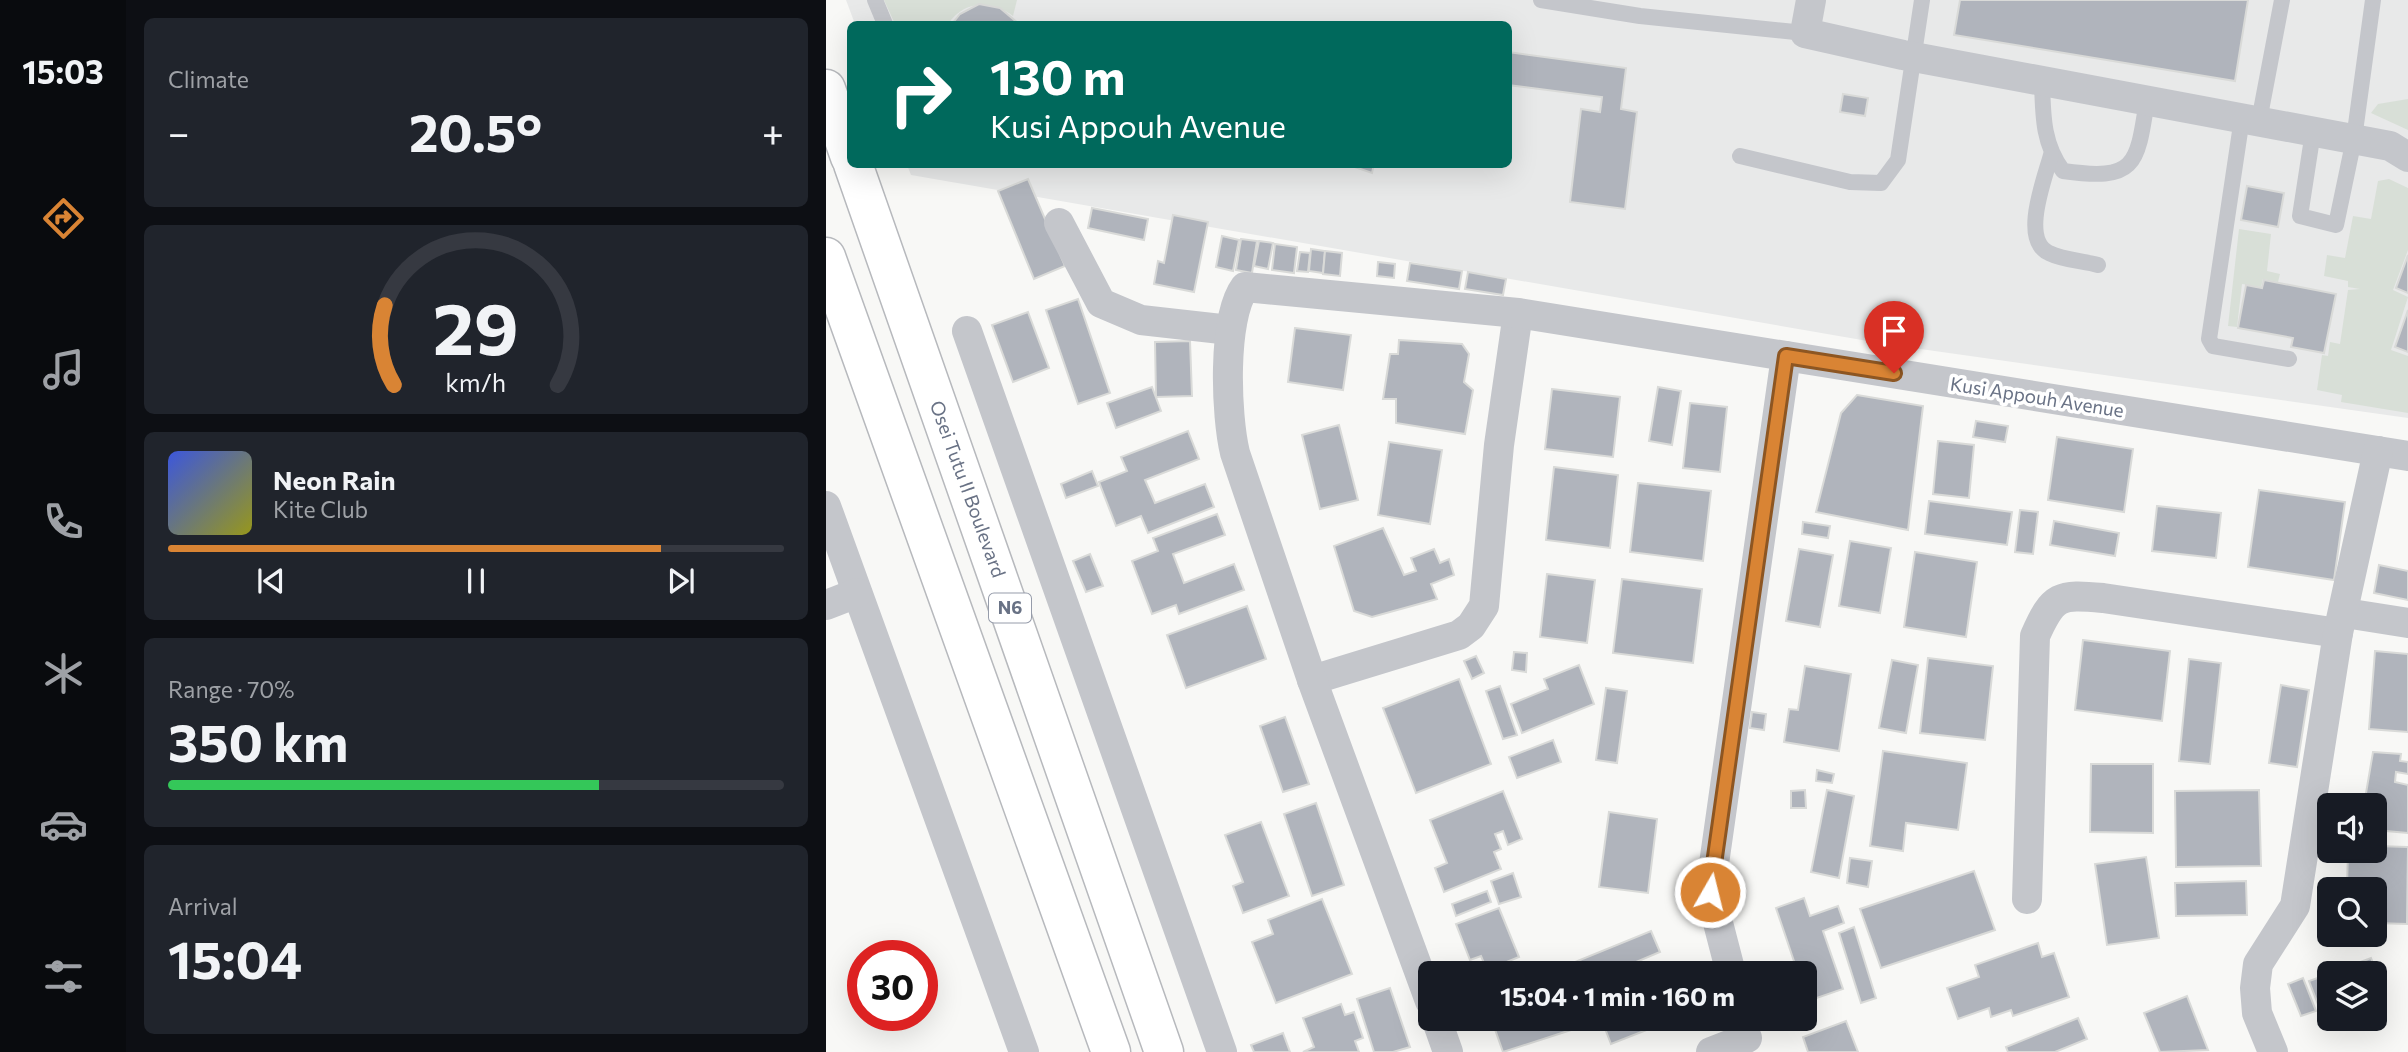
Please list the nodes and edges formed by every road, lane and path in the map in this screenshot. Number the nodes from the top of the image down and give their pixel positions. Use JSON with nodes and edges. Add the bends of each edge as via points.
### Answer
{"nodes":[{"id":1,"x":876,"y":0,"type":"edge"},
{"id":2,"x":1541,"y":0,"type":"edge"},
{"id":3,"x":1811,"y":0,"type":"edge"},
{"id":4,"x":1922,"y":0,"type":"edge"},
{"id":5,"x":2282,"y":0,"type":"edge"},
{"id":6,"x":2373,"y":0,"type":"edge"},
{"id":7,"x":1588,"y":4,"type":"edge"},
{"id":8,"x":884,"y":21,"type":"edge"},
{"id":9,"x":1805,"y":33,"type":"junction"},
{"id":10,"x":1915,"y":57,"type":"junction"},
{"id":11,"x":2042,"y":80,"type":"junction"},
{"id":12,"x":826,"y":89,"type":"edge"},
{"id":13,"x":2147,"y":100,"type":"junction"},
{"id":14,"x":2250,"y":120,"type":"junction"},
{"id":15,"x":2313,"y":132,"type":"junction"},
{"id":16,"x":2354,"y":139,"type":"junction"},
{"id":17,"x":847,"y":148,"type":"edge"},
{"id":18,"x":2051,"y":155,"type":"junction"},
{"id":19,"x":1740,"y":156,"type":"dead end"},
{"id":20,"x":2408,"y":157,"type":"edge"},
{"id":21,"x":854,"y":168,"type":"edge"},
{"id":22,"x":1059,"y":223,"type":"dead end"},
{"id":23,"x":826,"y":257,"type":"edge"},
{"id":24,"x":2098,"y":265,"type":"dead end"},
{"id":25,"x":1518,"y":313,"type":"junction"},
{"id":26,"x":1230,"y":330,"type":"junction"},
{"id":27,"x":967,"y":331,"type":"dead end"},
{"id":28,"x":1786,"y":356,"type":"junction"},
{"id":29,"x":2289,"y":359,"type":"dead end"},
{"id":30,"x":2378,"y":451,"type":"junction"},
{"id":31,"x":2408,"y":456,"type":"edge"},
{"id":32,"x":826,"y":506,"type":"edge"},
{"id":33,"x":857,"y":593,"type":"junction"},
{"id":34,"x":826,"y":605,"type":"edge"},
{"id":35,"x":2342,"y":623,"type":"junction"},
{"id":36,"x":2408,"y":623,"type":"edge"},
{"id":37,"x":1312,"y":680,"type":"junction"},
{"id":38,"x":2027,"y":899,"type":"dead end"},
{"id":39,"x":1728,"y":961,"type":"edge"},
{"id":40,"x":1418,"y":968,"type":"edge"},
{"id":41,"x":1441,"y":1031,"type":"edge"},
{"id":42,"x":1747,"y":1036,"type":"edge"},
{"id":43,"x":1024,"y":1052,"type":"edge"},
{"id":44,"x":1111,"y":1052,"type":"edge"},
{"id":45,"x":1164,"y":1052,"type":"edge"},
{"id":46,"x":1222,"y":1052,"type":"edge"},
{"id":47,"x":1448,"y":1052,"type":"edge"},
{"id":48,"x":1711,"y":1052,"type":"edge"},
{"id":49,"x":2273,"y":1052,"type":"edge"}],
"edges":[{"from":1,"to":8,"type":"lane"},
{"from":2,"to":7,"type":"lane"},
{"from":3,"to":9,"type":"street"},
{"from":4,"to":10,"type":"lane"},
{"from":5,"to":14,"type":"lane"},
{"from":6,"to":16,"type":"lane"},
{"from":7,"to":9,"type":"lane"},
{"from":9,"to":10,"type":"street"},
{"from":10,"to":11,"type":"street"},
{"from":10,"to":19,"type":"lane","via":[[1898,159],[1881,183],[1850,182]]},
{"from":11,"to":13,"type":"street"},
{"from":11,"to":18,"type":"lane"},
{"from":12,"to":17,"type":"highway"},
{"from":13,"to":14,"type":"street"},
{"from":13,"to":18,"type":"lane","via":[[2136,156],[2115,175],[2063,171]]},
{"from":14,"to":15,"type":"street"},
{"from":14,"to":29,"type":"lane","via":[[2209,340],[2213,346]]},
{"from":15,"to":16,"type":"street"},
{"from":15,"to":16,"type":"lane","via":[[2300,216],[2336,225]]},
{"from":16,"to":20,"type":"street","via":[[2390,146]]},
{"from":18,"to":24,"type":"lane","via":[[2036,210],[2037,242],[2047,253]]},
{"from":21,"to":45,"type":"highway","name":"Osei Tutu II Boulevard","number":"N6"},
{"from":22,"to":26,"type":"street","via":[[1101,303],[1141,320]]},
{"from":23,"to":44,"type":"highway","number":"N6"},
{"from":25,"to":26,"type":"street","name":"Kusi Appouh Avenue","via":[[1249,286],[1242,290]]},
{"from":25,"to":28,"type":"street","name":"Kusi Appouh Avenue"},
{"from":25,"to":37,"type":"street","via":[[1499,445],[1484,606],[1459,635]]},
{"from":26,"to":37,"type":"street","via":[[1227,423]]},
{"from":27,"to":46,"type":"street"},
{"from":28,"to":30,"type":"street","name":"Kusi Appouh Avenue"},
{"from":28,"to":39,"type":"street","via":[[1710,892]]},
{"from":30,"to":31,"type":"street","name":"Kusi Appouh Avenue"},
{"from":30,"to":35,"type":"street"},
{"from":32,"to":33,"type":"street"},
{"from":33,"to":34,"type":"street"},
{"from":33,"to":43,"type":"street"},
{"from":35,"to":36,"type":"street"},
{"from":35,"to":38,"type":"street","via":[[2067,595],[2048,607],[2035,636]]},
{"from":35,"to":49,"type":"street","via":[[2295,906],[2258,964],[2258,1013]]},
{"from":37,"to":40,"type":"street"},
{"from":41,"to":47,"type":"street"},
{"from":42,"to":48,"type":"street"}]}
